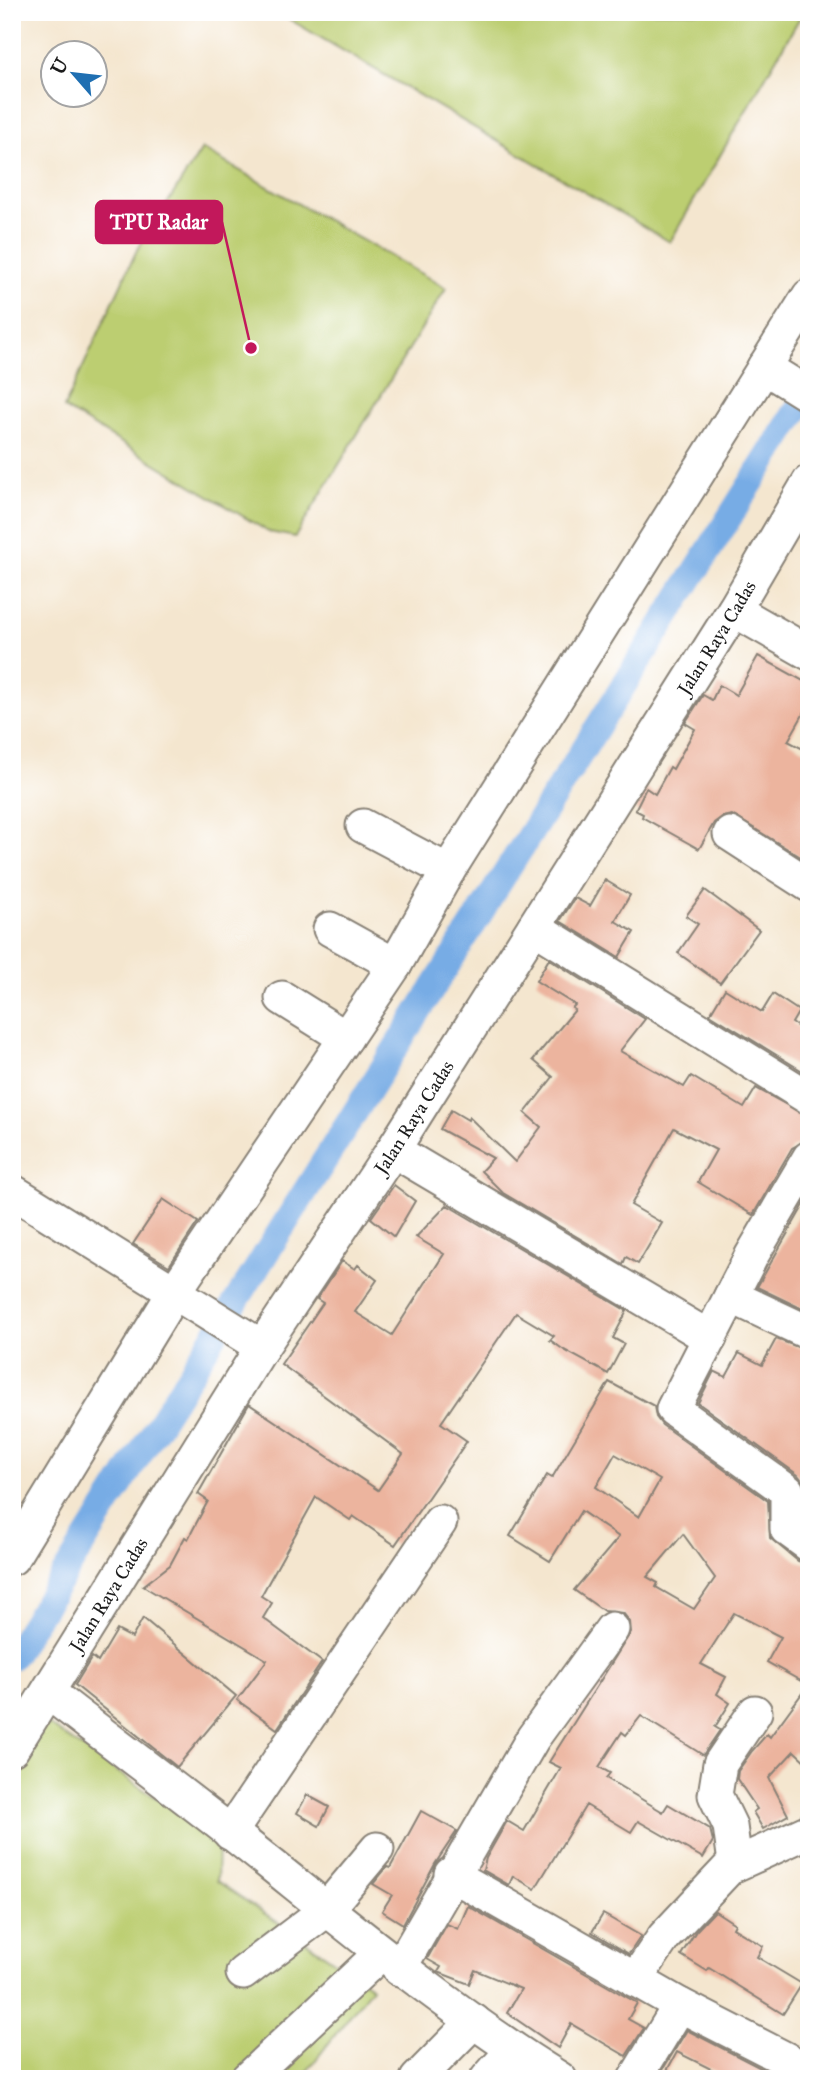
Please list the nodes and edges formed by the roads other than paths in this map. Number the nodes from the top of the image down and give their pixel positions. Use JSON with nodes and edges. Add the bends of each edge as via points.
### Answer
{"nodes":[{"id":1,"x":809,"y":296,"type":"edge"},
{"id":2,"x":768,"y":369,"type":"junction"},
{"id":3,"x":809,"y":395,"type":"edge"},
{"id":4,"x":809,"y":482,"type":"edge"},
{"id":5,"x":734,"y":610,"type":"junction"},
{"id":6,"x":809,"y":653,"type":"edge"},
{"id":7,"x":363,"y":825,"type":"dead end"},
{"id":8,"x":730,"y":834,"type":"dead end"},
{"id":9,"x":448,"y":871,"type":"junction"},
{"id":10,"x":809,"y":885,"type":"edge"},
{"id":11,"x":534,"y":927,"type":"junction"},
{"id":12,"x":330,"y":929,"type":"dead end"},
{"id":13,"x":395,"y":965,"type":"junction"},
{"id":14,"x":282,"y":998,"type":"dead end"},
{"id":15,"x":346,"y":1038,"type":"junction"},
{"id":16,"x":809,"y":1097,"type":"edge"},
{"id":17,"x":393,"y":1150,"type":"junction"},
{"id":18,"x":809,"y":1158,"type":"edge"},
{"id":19,"x":12,"y":1191,"type":"edge"},
{"id":20,"x":179,"y":1293,"type":"junction"},
{"id":21,"x":731,"y":1296,"type":"junction"},
{"id":22,"x":807,"y":1332,"type":"edge"},
{"id":23,"x":710,"y":1338,"type":"junction"},
{"id":24,"x":258,"y":1344,"type":"junction"},
{"id":25,"x":440,"y":1522,"type":"dead end"},
{"id":26,"x":809,"y":1545,"type":"edge"},
{"id":27,"x":12,"y":1558,"type":"edge"},
{"id":28,"x":612,"y":1629,"type":"dead end"},
{"id":29,"x":48,"y":1692,"type":"junction"},
{"id":30,"x":755,"y":1712,"type":"dead end"},
{"id":31,"x":12,"y":1749,"type":"edge"},
{"id":32,"x":809,"y":1831,"type":"edge"},
{"id":33,"x":230,"y":1833,"type":"junction"},
{"id":34,"x":377,"y":1849,"type":"dead end"},
{"id":35,"x":735,"y":1863,"type":"junction"},
{"id":36,"x":451,"y":1874,"type":"junction"},
{"id":37,"x":325,"y":1911,"type":"junction"},
{"id":38,"x":389,"y":1961,"type":"junction"},
{"id":39,"x":243,"y":1973,"type":"dead end"},
{"id":40,"x":635,"y":1980,"type":"junction"},
{"id":41,"x":680,"y":2005,"type":"junction"},
{"id":42,"x":474,"y":2021,"type":"junction"},
{"id":43,"x":513,"y":2050,"type":"junction"},
{"id":44,"x":809,"y":2071,"type":"edge"},
{"id":45,"x":247,"y":2079,"type":"edge"},
{"id":46,"x":416,"y":2079,"type":"edge"},
{"id":47,"x":486,"y":2079,"type":"edge"},
{"id":48,"x":560,"y":2079,"type":"edge"},
{"id":49,"x":635,"y":2079,"type":"edge"}],
"edges":[{"from":1,"to":2,"type":"street"},
{"from":2,"to":3,"type":"street"},
{"from":2,"to":9,"type":"street"},
{"from":4,"to":5,"type":"street","name":"Jalan Raya Cadas"},
{"from":5,"to":6,"type":"street"},
{"from":5,"to":11,"type":"street","name":"Jalan Raya Cadas"},
{"from":7,"to":9,"type":"street"},
{"from":8,"to":10,"type":"street"},
{"from":9,"to":13,"type":"street"},
{"from":11,"to":16,"type":"street"},
{"from":11,"to":17,"type":"street","name":"Jalan Raya Cadas"},
{"from":12,"to":13,"type":"street"},
{"from":13,"to":15,"type":"street"},
{"from":14,"to":15,"type":"street"},
{"from":15,"to":20,"type":"street"},
{"from":17,"to":23,"type":"street"},
{"from":17,"to":24,"type":"street","name":"Jalan Raya Cadas"},
{"from":18,"to":21,"type":"street"},
{"from":19,"to":20,"type":"street"},
{"from":20,"to":24,"type":"street"},
{"from":20,"to":27,"type":"street"},
{"from":21,"to":22,"type":"street"},
{"from":21,"to":23,"type":"street"},
{"from":23,"to":26,"type":"street","via":[[673,1409],[787,1491],[787,1529]]},
{"from":24,"to":29,"type":"street","name":"Jalan Raya Cadas"},
{"from":25,"to":33,"type":"street"},
{"from":28,"to":36,"type":"street","via":[[533,1738]]},
{"from":29,"to":31,"type":"street","name":"Jalan Raya Cadas"},
{"from":29,"to":33,"type":"street"},
{"from":30,"to":35,"type":"street","via":[[720,1764],[715,1795],[730,1826]]},
{"from":32,"to":35,"type":"street"},
{"from":33,"to":37,"type":"street"},
{"from":34,"to":37,"type":"street"},
{"from":35,"to":40,"type":"street","via":[[664,1937]]},
{"from":36,"to":38,"type":"street"},
{"from":36,"to":40,"type":"street"},
{"from":37,"to":38,"type":"street"},
{"from":37,"to":39,"type":"street"},
{"from":38,"to":42,"type":"street"},
{"from":38,"to":45,"type":"street"},
{"from":40,"to":41,"type":"street"},
{"from":41,"to":44,"type":"street"},
{"from":41,"to":49,"type":"street"},
{"from":42,"to":43,"type":"street"},
{"from":42,"to":46,"type":"street"},
{"from":43,"to":47,"type":"street"},
{"from":43,"to":48,"type":"street"}]}
